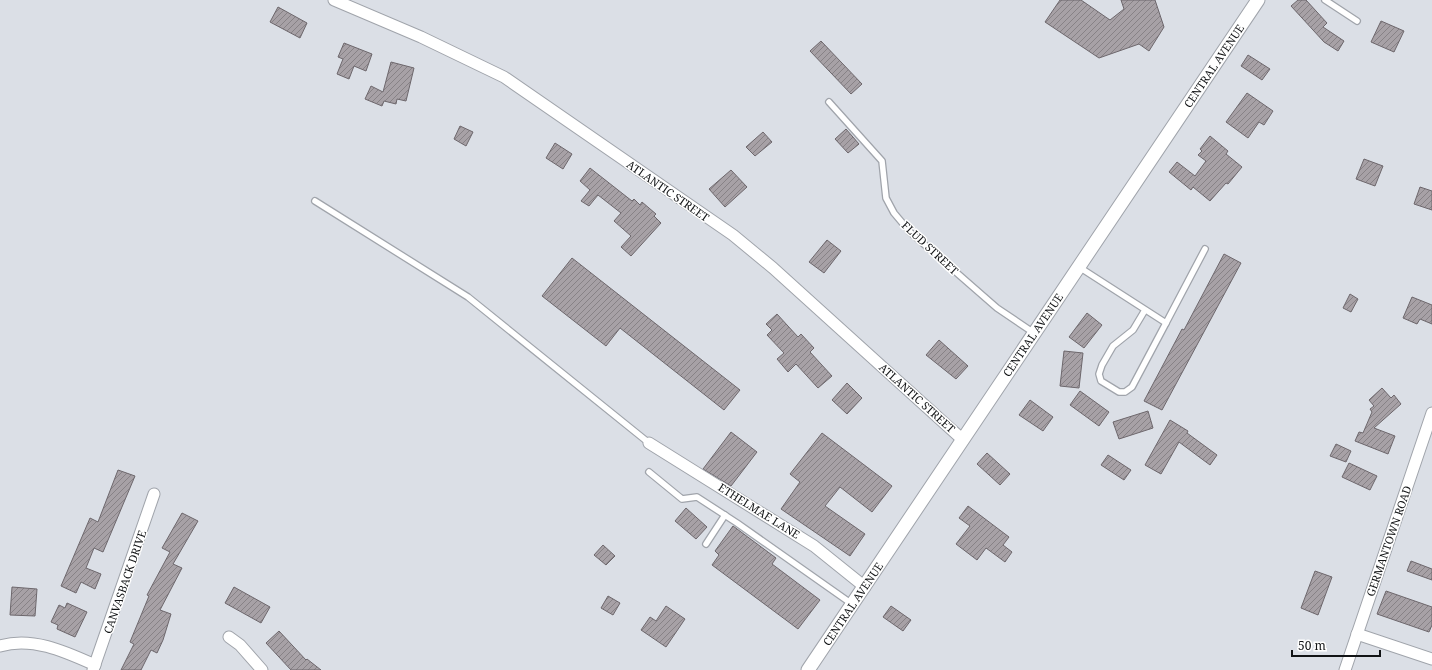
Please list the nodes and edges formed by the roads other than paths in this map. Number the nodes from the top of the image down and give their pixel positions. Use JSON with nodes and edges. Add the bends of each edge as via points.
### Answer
{"nodes":[{"id":1,"x":334,"y":0,"type":"edge"},
{"id":2,"x":1258,"y":0,"type":"edge"},
{"id":3,"x":1325,"y":0,"type":"edge"},
{"id":4,"x":1357,"y":21,"type":"dead end"},
{"id":5,"x":829,"y":102,"type":"dead end"},
{"id":6,"x":316,"y":201,"type":"dead end"},
{"id":7,"x":1206,"y":249,"type":"dead end"},
{"id":8,"x":1078,"y":267,"type":"junction"},
{"id":9,"x":1145,"y":310,"type":"junction"},
{"id":10,"x":1166,"y":323,"type":"junction"},
{"id":11,"x":1035,"y":333,"type":"junction"},
{"id":12,"x":1432,"y":413,"type":"edge"},
{"id":13,"x":1429,"y":429,"type":"edge"},
{"id":14,"x":963,"y":440,"type":"junction"},
{"id":15,"x":649,"y":443,"type":"joint"},
{"id":16,"x":649,"y":472,"type":"dead end"},
{"id":17,"x":154,"y":494,"type":"dead end"},
{"id":18,"x":725,"y":515,"type":"junction"},
{"id":19,"x":706,"y":544,"type":"dead end"},
{"id":20,"x":865,"y":587,"type":"junction"},
{"id":21,"x":852,"y":604,"type":"junction"},
{"id":22,"x":1357,"y":634,"type":"junction"},
{"id":23,"x":229,"y":637,"type":"dead end"},
{"id":24,"x":0,"y":646,"type":"edge"},
{"id":25,"x":1432,"y":659,"type":"edge"},
{"id":26,"x":94,"y":667,"type":"edge"},
{"id":27,"x":262,"y":670,"type":"edge"},
{"id":28,"x":808,"y":670,"type":"edge"},
{"id":29,"x":1345,"y":670,"type":"edge"}],
"edges":[{"from":1,"to":14,"type":"street","name":"ATLANTIC STREET","via":[[421,37],[504,77],[726,231],[773,268]]},
{"from":2,"to":8,"type":"street","name":"CENTRAL AVENUE"},
{"from":3,"to":4,"type":"lane"},
{"from":5,"to":11,"type":"lane","name":"FLUD STREET","via":[[882,161],[886,198],[894,213],[910,232],[997,308]]},
{"from":6,"to":15,"type":"lane","via":[[468,297]]},
{"from":7,"to":10,"type":"lane"},
{"from":8,"to":9,"type":"lane"},
{"from":8,"to":11,"type":"street","name":"CENTRAL AVENUE"},
{"from":9,"to":10,"type":"lane"},
{"from":9,"to":10,"type":"lane","via":[[1133,330],[1113,346],[1102,365],[1099,374],[1101,381],[1120,392],[1132,387]]},
{"from":11,"to":14,"type":"street","name":"CENTRAL AVENUE"},
{"from":12,"to":13,"type":"street","name":"GERMANTOWN ROAD"},
{"from":13,"to":22,"type":"street","name":"GERMANTOWN ROAD"},
{"from":14,"to":20,"type":"street","name":"CENTRAL AVENUE"},
{"from":15,"to":20,"type":"street","name":"ETHELMAE LANE","via":[[814,546]]},
{"from":16,"to":18,"type":"lane","via":[[682,499],[697,498]]},
{"from":17,"to":26,"type":"street","name":"CANVASBACK DRIVE"},
{"from":18,"to":19,"type":"lane"},
{"from":18,"to":21,"type":"lane"},
{"from":20,"to":21,"type":"street","name":"CENTRAL AVENUE"},
{"from":21,"to":28,"type":"street","name":"CENTRAL AVENUE"},
{"from":22,"to":25,"type":"street"},
{"from":22,"to":29,"type":"street","name":"GERMANTOWN ROAD"},
{"from":23,"to":27,"type":"street","via":[[240,645]]},
{"from":24,"to":26,"type":"street","via":[[30,642],[75,656]]}]}
